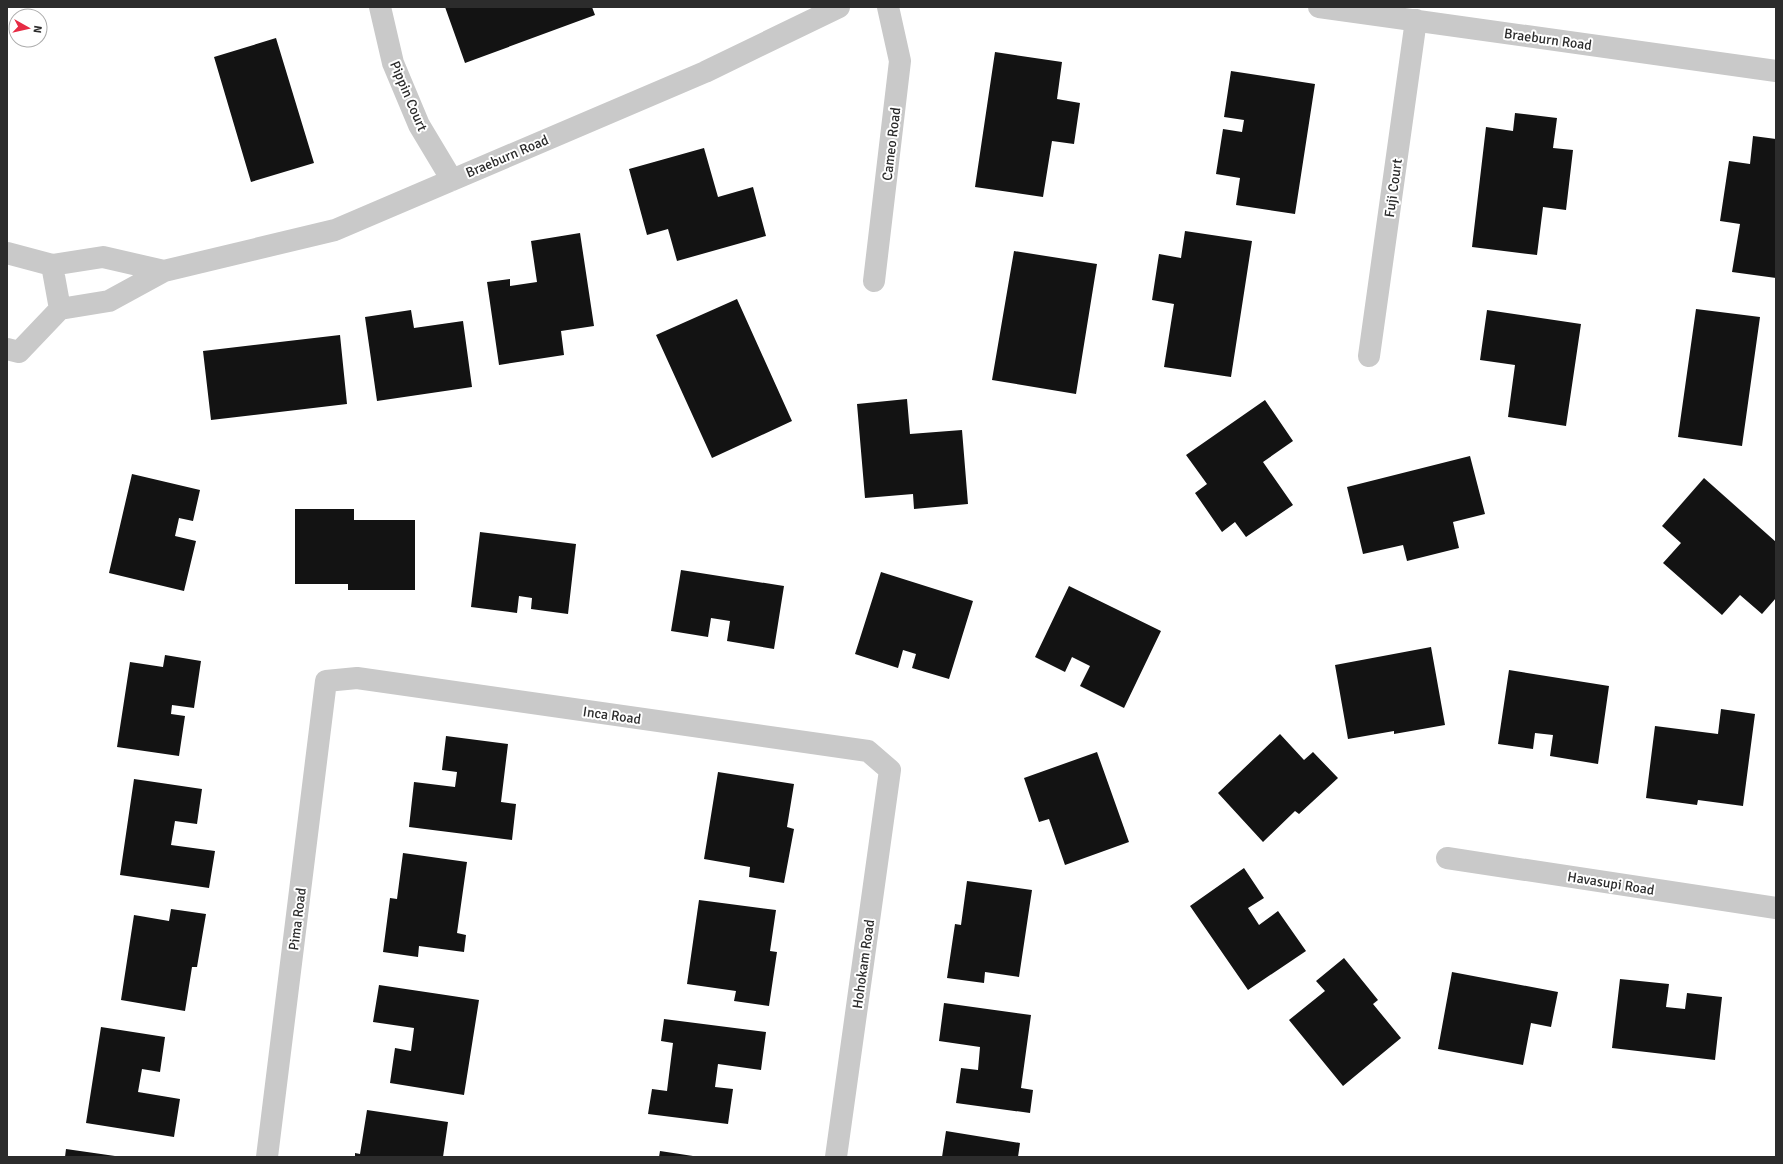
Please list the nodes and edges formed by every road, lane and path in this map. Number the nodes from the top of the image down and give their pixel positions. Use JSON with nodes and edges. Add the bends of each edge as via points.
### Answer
{"nodes":[{"id":1,"x":380,"y":7,"type":"edge"},
{"id":2,"x":839,"y":7,"type":"edge"},
{"id":3,"x":888,"y":7,"type":"edge"},
{"id":4,"x":1319,"y":7,"type":"edge"},
{"id":5,"x":1416,"y":20,"type":"junction"},
{"id":6,"x":1776,"y":71,"type":"edge"},
{"id":7,"x":452,"y":180,"type":"junction"},
{"id":8,"x":7,"y":253,"type":"edge"},
{"id":9,"x":52,"y":265,"type":"junction"},
{"id":10,"x":164,"y":271,"type":"junction"},
{"id":11,"x":874,"y":281,"type":"dead end"},
{"id":12,"x":60,"y":309,"type":"junction"},
{"id":13,"x":7,"y":349,"type":"edge"},
{"id":14,"x":1369,"y":356,"type":"dead end"},
{"id":15,"x":326,"y":681,"type":"joint"},
{"id":16,"x":890,"y":770,"type":"joint"},
{"id":17,"x":1446,"y":858,"type":"dead end"},
{"id":18,"x":1776,"y":908,"type":"edge"},
{"id":19,"x":267,"y":1157,"type":"edge"},
{"id":20,"x":836,"y":1157,"type":"edge"}],
"edges":[{"from":1,"to":7,"type":"street","name":"Pippin Court","via":[[393,63],[419,125]]},
{"from":2,"to":7,"type":"street","name":"Braeburn Road","via":[[705,72]]},
{"from":3,"to":11,"type":"street","name":"Cameo Road","via":[[900,61]]},
{"from":4,"to":5,"type":"street","name":"Braeburn Road"},
{"from":5,"to":6,"type":"street","name":"Braeburn Road"},
{"from":5,"to":14,"type":"street","name":"Fuji Court"},
{"from":7,"to":10,"type":"street","name":"Braeburn Road","via":[[335,230]]},
{"from":8,"to":9,"type":"street","name":"Braeburn Road"},
{"from":9,"to":10,"type":"street","name":"Braeburn Road","via":[[103,257]]},
{"from":9,"to":12,"type":"street"},
{"from":10,"to":12,"type":"street","name":"Braeburn Road","via":[[109,302]]},
{"from":12,"to":13,"type":"street","via":[[19,352]]},
{"from":15,"to":16,"type":"street","name":"Inca Road","via":[[357,678],[868,751]]},
{"from":15,"to":19,"type":"street","name":"Pima Road"},
{"from":16,"to":20,"type":"street","name":"Hohokam Road"},
{"from":17,"to":18,"type":"street","name":"Havasupi Road"}]}
